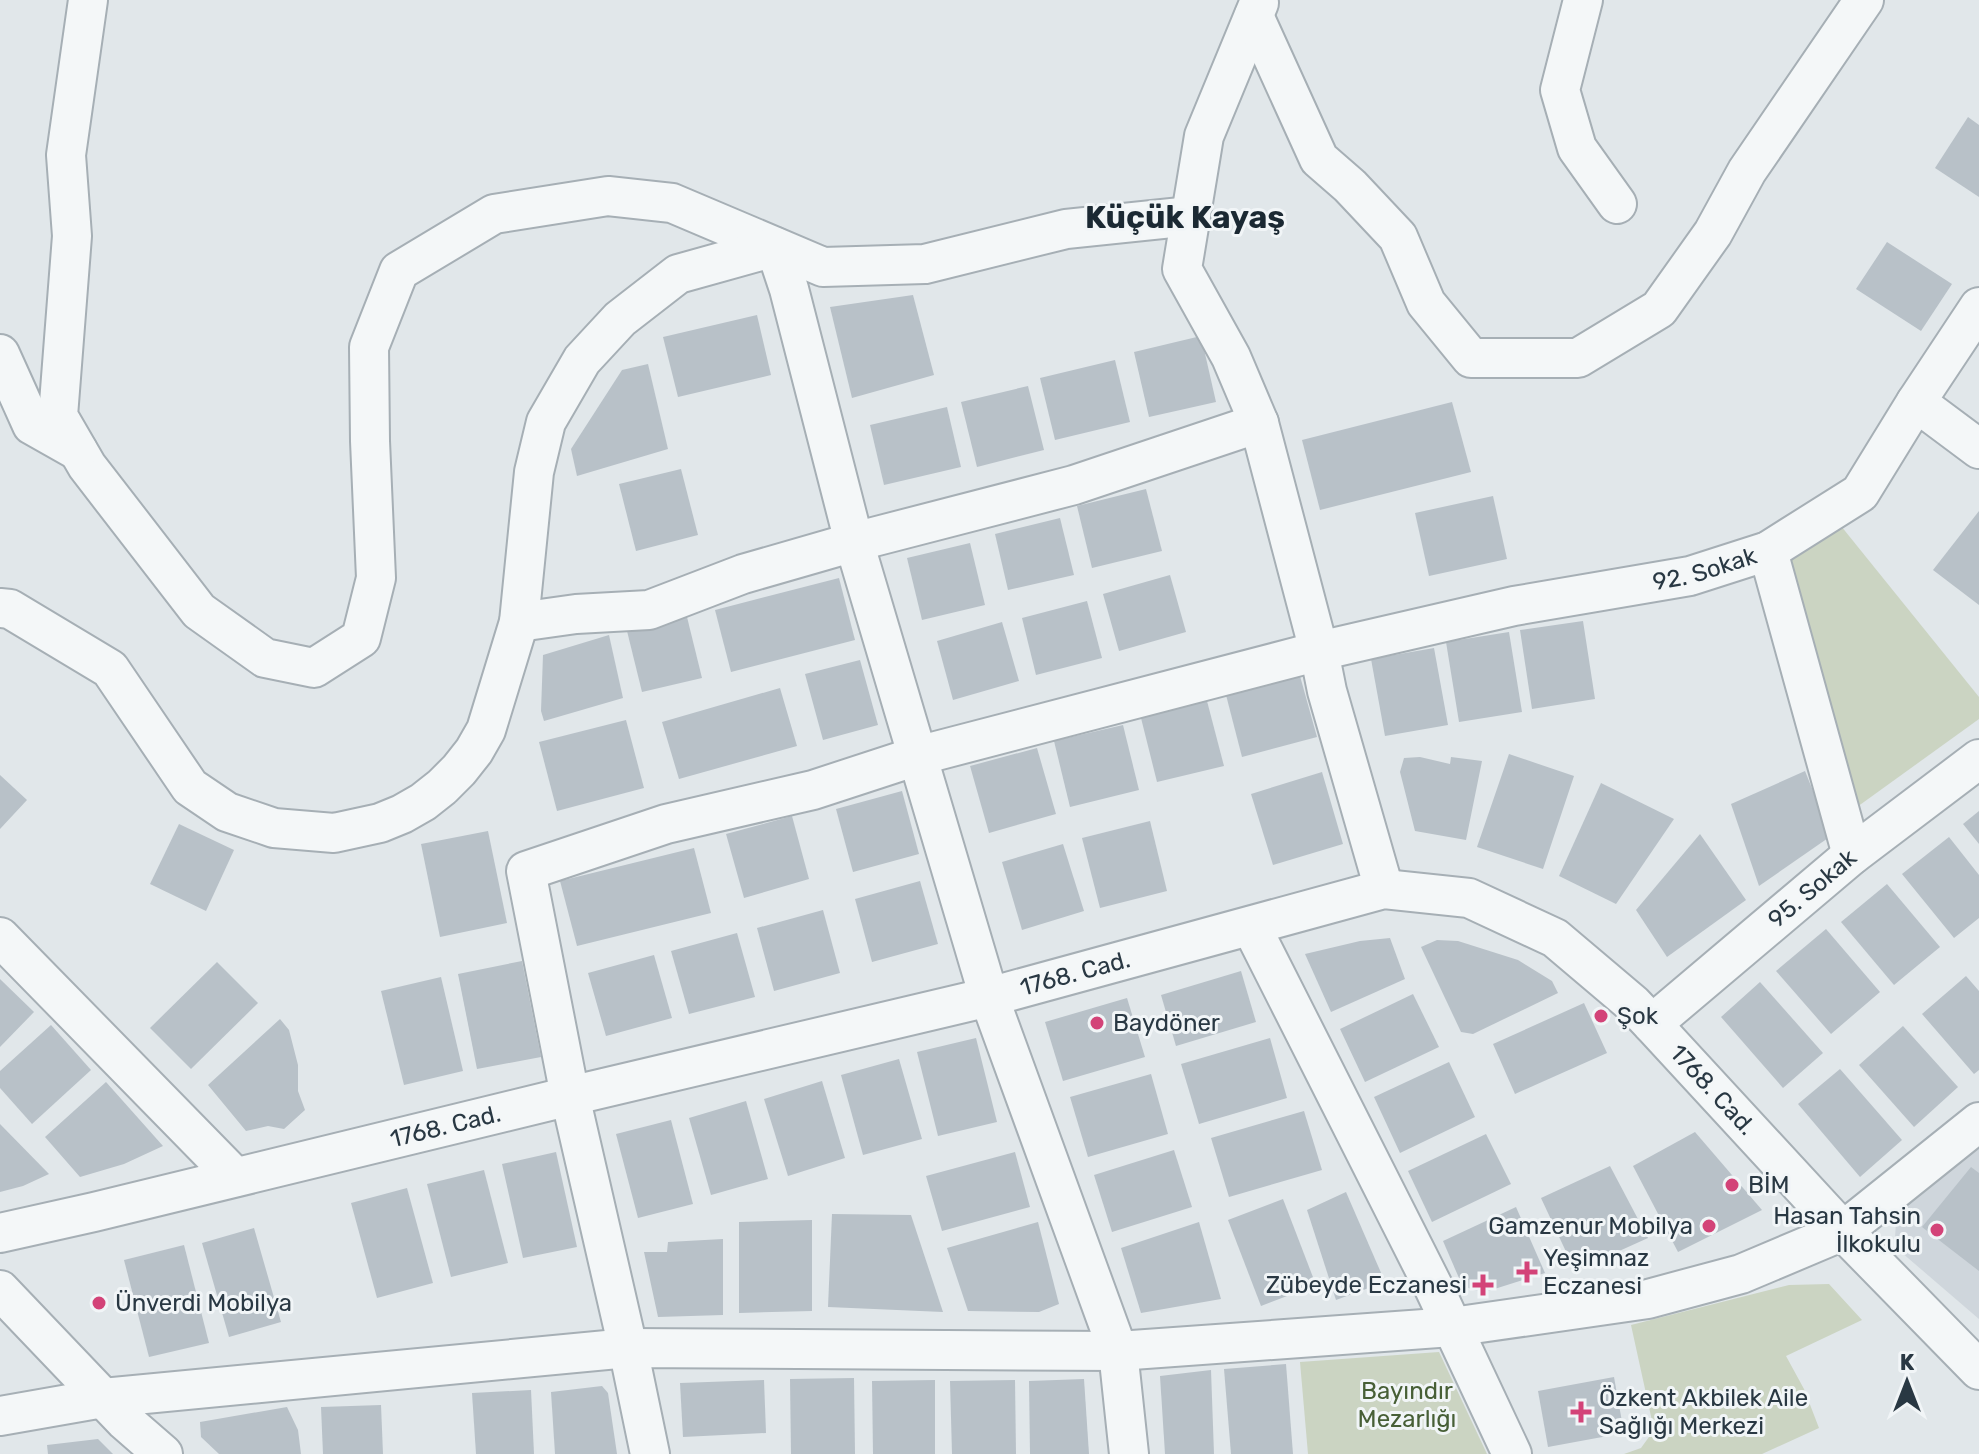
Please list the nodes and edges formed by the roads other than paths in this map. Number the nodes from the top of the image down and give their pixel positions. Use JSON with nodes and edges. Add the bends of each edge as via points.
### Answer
{"nodes":[{"id":1,"x":88,"y":0,"type":"edge"},
{"id":2,"x":1583,"y":0,"type":"edge"},
{"id":3,"x":1864,"y":0,"type":"edge"},
{"id":4,"x":1257,"y":8,"type":"edge"},
{"id":5,"x":1617,"y":204,"type":"dead end"},
{"id":6,"x":1191,"y":216,"type":"junction"},
{"id":7,"x":775,"y":247,"type":"junction"},
{"id":8,"x":1979,"y":307,"type":"edge"},
{"id":9,"x":0,"y":354,"type":"edge"},
{"id":10,"x":1916,"y":402,"type":"junction"},
{"id":11,"x":1259,"y":423,"type":"junction"},
{"id":12,"x":1979,"y":449,"type":"edge"},
{"id":13,"x":78,"y":451,"type":"junction"},
{"id":14,"x":854,"y":542,"type":"junction"},
{"id":15,"x":1768,"y":551,"type":"junction"},
{"id":16,"x":0,"y":608,"type":"edge"},
{"id":17,"x":519,"y":622,"type":"junction"},
{"id":18,"x":1319,"y":651,"type":"junction"},
{"id":19,"x":917,"y":756,"type":"junction"},
{"id":20,"x":1979,"y":759,"type":"edge"},
{"id":21,"x":1852,"y":855,"type":"junction"},
{"id":22,"x":1384,"y":889,"type":"junction"},
{"id":23,"x":1251,"y":926,"type":"junction"},
{"id":24,"x":0,"y":937,"type":"edge"},
{"id":25,"x":989,"y":997,"type":"junction"},
{"id":26,"x":1652,"y":1024,"type":"junction"},
{"id":27,"x":570,"y":1096,"type":"junction"},
{"id":28,"x":1979,"y":1122,"type":"edge"},
{"id":29,"x":235,"y":1177,"type":"junction"},
{"id":30,"x":1843,"y":1231,"type":"junction"},
{"id":31,"x":0,"y":1233,"type":"edge"},
{"id":32,"x":0,"y":1290,"type":"edge"},
{"id":33,"x":1452,"y":1327,"type":"junction"},
{"id":34,"x":628,"y":1348,"type":"junction"},
{"id":35,"x":1118,"y":1351,"type":"junction"},
{"id":36,"x":1979,"y":1370,"type":"edge"},
{"id":37,"x":103,"y":1398,"type":"junction"},
{"id":38,"x":0,"y":1416,"type":"edge"},
{"id":39,"x":163,"y":1454,"type":"edge"},
{"id":40,"x":650,"y":1454,"type":"edge"},
{"id":41,"x":1129,"y":1454,"type":"edge"},
{"id":42,"x":1512,"y":1454,"type":"edge"}],
"edges":[{"from":1,"to":13,"type":"street","via":[[66,155],[72,236],[58,416]]},
{"from":2,"to":5,"type":"street","via":[[1560,90],[1577,148]]},
{"from":3,"to":4,"type":"street","via":[[1659,309],[1578,358],[1471,358],[1426,303],[1398,237],[1319,159]]},
{"from":4,"to":6,"type":"street","via":[[1204,136]]},
{"from":6,"to":7,"type":"street","via":[[1066,229],[925,264],[823,267]]},
{"from":6,"to":11,"type":"street","via":[[1182,269],[1231,357]]},
{"from":7,"to":13,"type":"street","via":[[672,203],[608,196],[494,214],[399,271],[369,347],[376,578],[361,638],[314,668],[265,658],[199,611]]},
{"from":7,"to":14,"type":"street"},
{"from":7,"to":17,"type":"street","via":[[678,274],[620,319],[582,360],[546,422],[534,472]]},
{"from":8,"to":10,"type":"street","name":"92. Sokak"},
{"from":9,"to":13,"type":"street","via":[[32,425]]},
{"from":10,"to":12,"type":"street"},
{"from":10,"to":15,"type":"street","name":"92. Sokak","via":[[1860,493]]},
{"from":11,"to":14,"type":"street","via":[[1074,485]]},
{"from":11,"to":18,"type":"street"},
{"from":14,"to":17,"type":"street","via":[[743,574],[649,610]]},
{"from":14,"to":19,"type":"street"},
{"from":15,"to":18,"type":"street","name":"92. Sokak","via":[[1690,576],[1514,606]]},
{"from":15,"to":21,"type":"street"},
{"from":16,"to":17,"type":"street","via":[[110,669],[190,787],[227,812],[274,828],[334,833],[402,814],[459,770],[486,730]]},
{"from":18,"to":19,"type":"street","name":"92. Sokak"},
{"from":18,"to":22,"type":"street"},
{"from":19,"to":25,"type":"street"},
{"from":19,"to":27,"type":"street","name":"92. Sokak","via":[[813,790],[666,824],[526,871]]},
{"from":20,"to":21,"type":"street","name":"95. Sokak"},
{"from":21,"to":26,"type":"street","name":"95. Sokak"},
{"from":22,"to":23,"type":"street","name":"1768. Cad."},
{"from":22,"to":26,"type":"street","name":"1768. Cad.","via":[[1469,898],[1555,938]]},
{"from":23,"to":25,"type":"street","name":"1768. Cad."},
{"from":23,"to":33,"type":"street"},
{"from":24,"to":29,"type":"street"},
{"from":25,"to":27,"type":"street","name":"1768. Cad."},
{"from":25,"to":35,"type":"street"},
{"from":26,"to":30,"type":"street","name":"1768. Cad."},
{"from":27,"to":29,"type":"street","name":"1768. Cad."},
{"from":27,"to":34,"type":"street"},
{"from":28,"to":30,"type":"street"},
{"from":29,"to":31,"type":"street","name":"1768. Cad."},
{"from":30,"to":33,"type":"street","via":[[1741,1274],[1648,1299]]},
{"from":30,"to":36,"type":"street","name":"1768. Cad."},
{"from":32,"to":37,"type":"street"},
{"from":33,"to":35,"type":"street"},
{"from":33,"to":42,"type":"street"},
{"from":34,"to":35,"type":"street"},
{"from":34,"to":37,"type":"street"},
{"from":34,"to":40,"type":"street"},
{"from":35,"to":41,"type":"street"},
{"from":37,"to":38,"type":"street"},
{"from":37,"to":39,"type":"street"}]}
